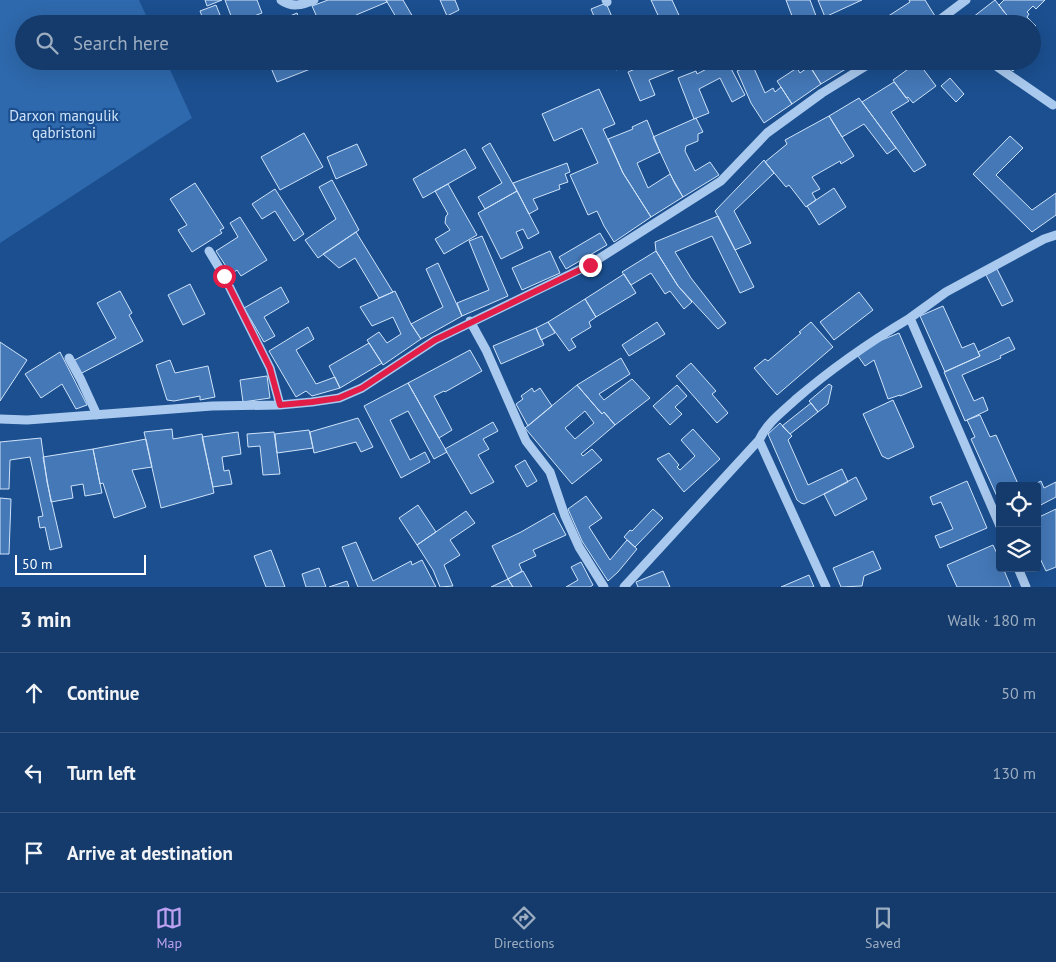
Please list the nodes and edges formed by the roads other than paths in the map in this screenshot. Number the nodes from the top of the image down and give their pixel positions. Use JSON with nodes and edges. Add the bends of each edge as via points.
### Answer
{"nodes":[{"id":1,"x":281,"y":0,"type":"edge"},
{"id":2,"x":314,"y":0,"type":"edge"},
{"id":3,"x":966,"y":0,"type":"edge"},
{"id":4,"x":948,"y":15,"type":"edge"},
{"id":5,"x":859,"y":70,"type":"edge"},
{"id":6,"x":1002,"y":70,"type":"edge"},
{"id":7,"x":1053,"y":104,"type":"dead end"},
{"id":8,"x":1056,"y":235,"type":"edge"},
{"id":9,"x":209,"y":251,"type":"dead end"},
{"id":10,"x":910,"y":318,"type":"junction"},
{"id":11,"x":470,"y":321,"type":"junction"},
{"id":12,"x":68,"y":358,"type":"dead end"},
{"id":13,"x":280,"y":405,"type":"junction"},
{"id":14,"x":97,"y":415,"type":"junction"},
{"id":15,"x":0,"y":419,"type":"edge"},
{"id":16,"x":760,"y":440,"type":"junction"},
{"id":17,"x":996,"y":517,"type":"edge"},
{"id":18,"x":1020,"y":572,"type":"edge"},
{"id":19,"x":604,"y":587,"type":"edge"},
{"id":20,"x":624,"y":587,"type":"edge"},
{"id":21,"x":826,"y":587,"type":"edge"},
{"id":22,"x":1026,"y":587,"type":"edge"}],
"edges":[{"from":1,"to":2,"type":"street","via":[[288,5],[300,6]]},
{"from":3,"to":4,"type":"street"},
{"from":5,"to":11,"type":"street","via":[[766,133],[721,181],[590,265]]},
{"from":6,"to":7,"type":"street"},
{"from":8,"to":10,"type":"street","via":[[946,292]]},
{"from":9,"to":13,"type":"street","via":[[270,368]]},
{"from":10,"to":16,"type":"street","via":[[825,374],[772,420]]},
{"from":10,"to":17,"type":"street"},
{"from":11,"to":13,"type":"street","via":[[362,388],[339,398]]},
{"from":11,"to":19,"type":"street","via":[[526,441],[550,472],[579,547]]},
{"from":12,"to":14,"type":"street"},
{"from":13,"to":14,"type":"street","via":[[212,406]]},
{"from":14,"to":15,"type":"street"},
{"from":16,"to":20,"type":"street"},
{"from":16,"to":21,"type":"street"},
{"from":18,"to":22,"type":"street"}]}
